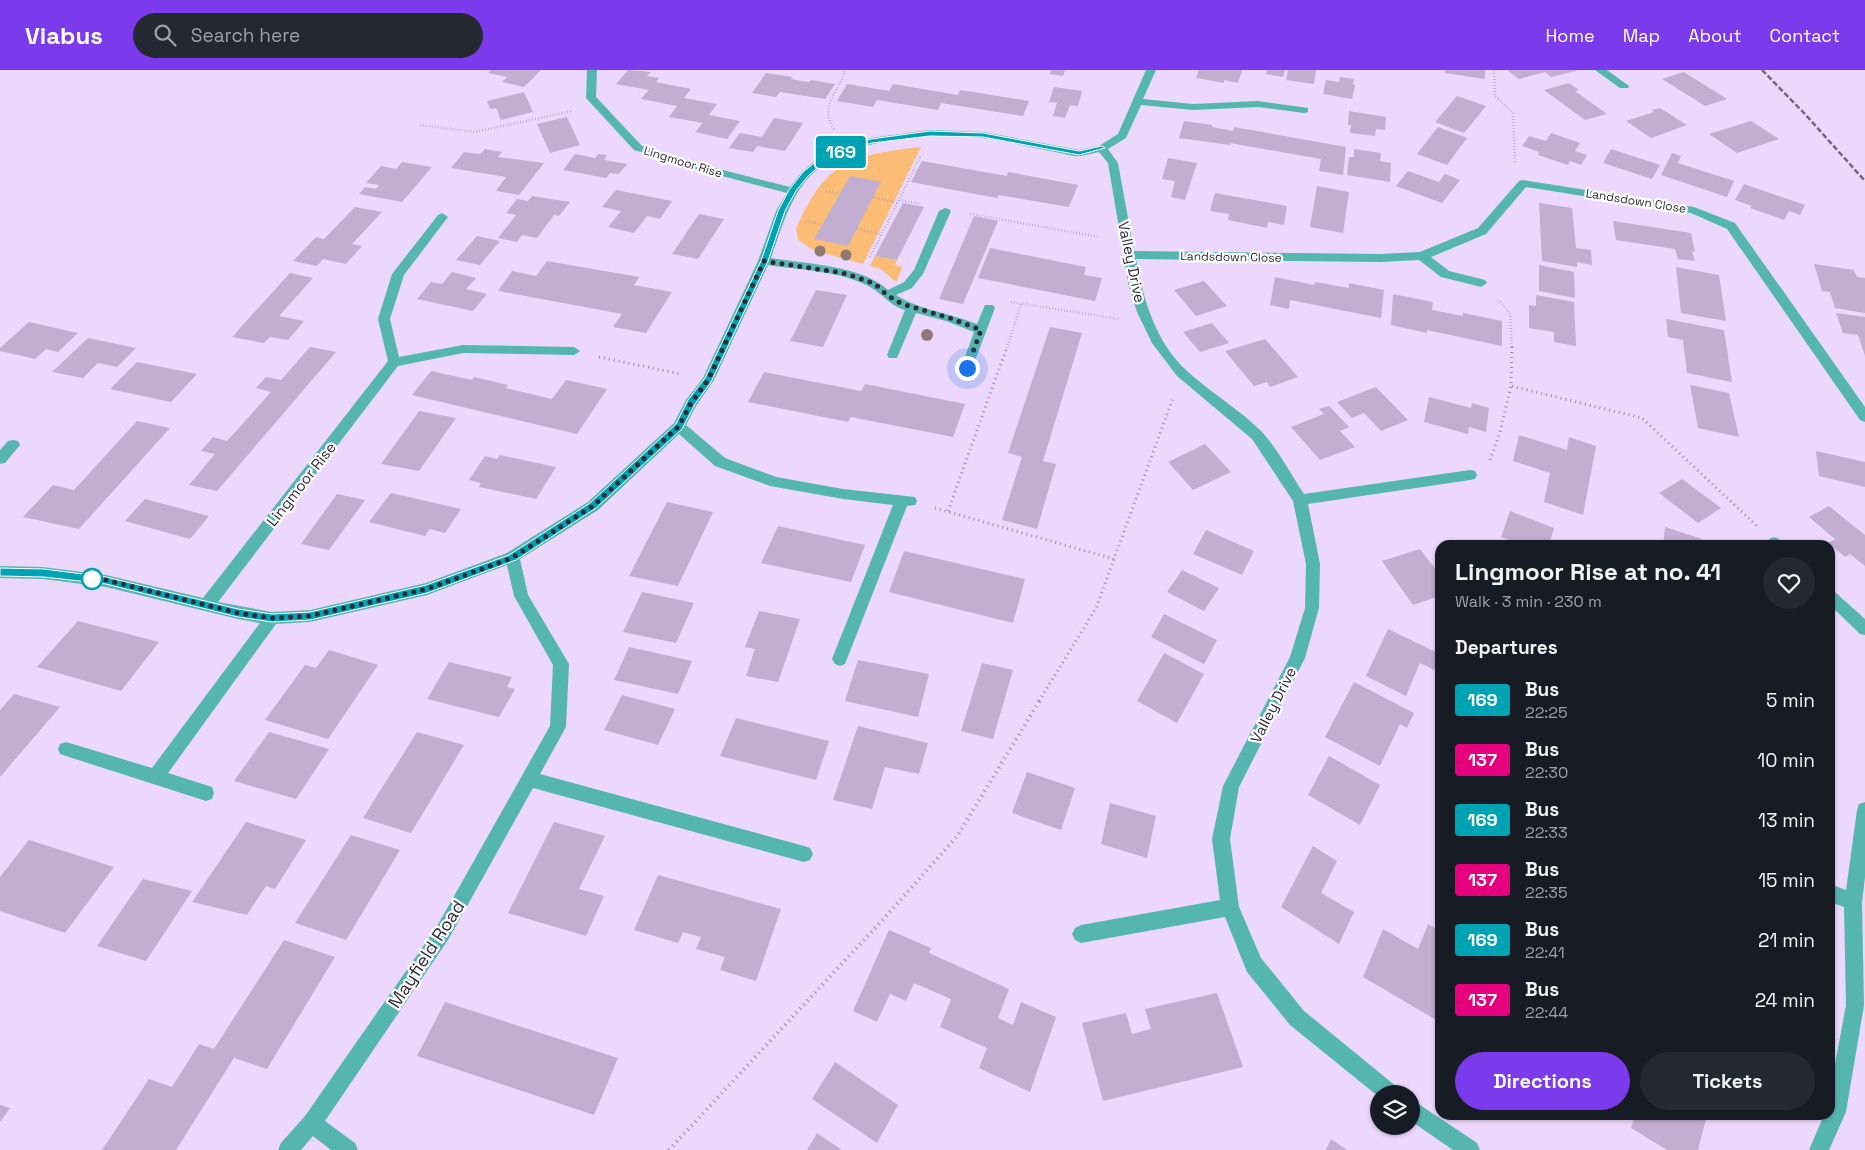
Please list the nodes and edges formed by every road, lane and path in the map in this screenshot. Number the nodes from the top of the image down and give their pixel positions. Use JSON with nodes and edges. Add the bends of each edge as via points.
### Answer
{"nodes":[{"id":1,"x":592,"y":70,"type":"edge"},
{"id":2,"x":843,"y":70,"type":"edge"},
{"id":3,"x":1151,"y":70,"type":"edge"},
{"id":4,"x":1494,"y":70,"type":"edge"},
{"id":5,"x":1600,"y":70,"type":"edge"},
{"id":6,"x":1624,"y":86,"type":"dead end"},
{"id":7,"x":1138,"y":102,"type":"junction"},
{"id":8,"x":598,"y":106,"type":"junction"},
{"id":9,"x":1304,"y":110,"type":"dead end"},
{"id":10,"x":420,"y":124,"type":"dead end"},
{"id":11,"x":835,"y":131,"type":"dead end"},
{"id":12,"x":1102,"y":148,"type":"junction"},
{"id":13,"x":922,"y":152,"type":"dead end"},
{"id":14,"x":1522,"y":182,"type":"junction"},
{"id":15,"x":793,"y":190,"type":"junction"},
{"id":16,"x":873,"y":198,"type":"dead end"},
{"id":17,"x":898,"y":201,"type":"junction"},
{"id":18,"x":927,"y":205,"type":"dead end"},
{"id":19,"x":946,"y":211,"type":"dead end"},
{"id":20,"x":966,"y":213,"type":"dead end"},
{"id":21,"x":442,"y":217,"type":"dead end"},
{"id":22,"x":805,"y":221,"type":"dead end"},
{"id":23,"x":823,"y":225,"type":"dead end"},
{"id":24,"x":856,"y":229,"type":"dead end"},
{"id":25,"x":882,"y":234,"type":"junction"},
{"id":26,"x":1105,"y":238,"type":"dead end"},
{"id":27,"x":1130,"y":256,"type":"junction"},
{"id":28,"x":1422,"y":256,"type":"junction"},
{"id":29,"x":868,"y":260,"type":"dead end"},
{"id":30,"x":764,"y":261,"type":"junction"},
{"id":31,"x":1481,"y":283,"type":"dead end"},
{"id":32,"x":887,"y":295,"type":"junction"},
{"id":33,"x":1002,"y":300,"type":"dead end"},
{"id":34,"x":1021,"y":304,"type":"junction"},
{"id":35,"x":912,"y":308,"type":"junction"},
{"id":36,"x":989,"y":308,"type":"dead end"},
{"id":37,"x":1510,"y":313,"type":"dead end"},
{"id":38,"x":1149,"y":324,"type":"junction"},
{"id":39,"x":981,"y":330,"type":"junction"},
{"id":40,"x":574,"y":351,"type":"joint"},
{"id":41,"x":893,"y":355,"type":"dead end"},
{"id":42,"x":394,"y":362,"type":"junction"},
{"id":43,"x":967,"y":368,"type":"dead end"},
{"id":44,"x":1182,"y":373,"type":"junction"},
{"id":45,"x":708,"y":380,"type":"junction"},
{"id":46,"x":1511,"y":386,"type":"junction"},
{"id":47,"x":1865,"y":416,"type":"edge"},
{"id":48,"x":679,"y":426,"type":"junction"},
{"id":49,"x":13,"y":445,"type":"dead end"},
{"id":50,"x":0,"y":459,"type":"edge"},
{"id":51,"x":1470,"y":475,"type":"joint"},
{"id":52,"x":906,"y":500,"type":"junction"},
{"id":53,"x":1300,"y":500,"type":"junction"},
{"id":54,"x":948,"y":511,"type":"junction"},
{"id":55,"x":1747,"y":515,"type":"dead end"},
{"id":56,"x":512,"y":558,"type":"junction"},
{"id":57,"x":1114,"y":559,"type":"junction"},
{"id":58,"x":0,"y":572,"type":"edge"},
{"id":59,"x":1835,"y":601,"type":"edge"},
{"id":60,"x":207,"y":605,"type":"junction"},
{"id":61,"x":272,"y":618,"type":"junction"},
{"id":62,"x":1865,"y":629,"type":"edge"},
{"id":63,"x":840,"y":659,"type":"dead end"},
{"id":64,"x":66,"y":749,"type":"dead end"},
{"id":65,"x":156,"y":777,"type":"junction"},
{"id":66,"x":530,"y":779,"type":"junction"},
{"id":67,"x":206,"y":794,"type":"dead end"},
{"id":68,"x":1865,"y":810,"type":"edge"},
{"id":69,"x":804,"y":854,"type":"dead end"},
{"id":70,"x":1835,"y":895,"type":"edge"},
{"id":71,"x":1853,"y":902,"type":"junction"},
{"id":72,"x":1230,"y":907,"type":"junction"},
{"id":73,"x":1081,"y":934,"type":"dead end"},
{"id":74,"x":1379,"y":1085,"type":"edge"},
{"id":75,"x":1835,"y":1114,"type":"edge"},
{"id":76,"x":1420,"y":1115,"type":"edge"},
{"id":77,"x":1832,"y":1120,"type":"edge"},
{"id":78,"x":312,"y":1123,"type":"junction"},
{"id":79,"x":288,"y":1150,"type":"edge"},
{"id":80,"x":348,"y":1150,"type":"edge"},
{"id":81,"x":669,"y":1150,"type":"edge"},
{"id":82,"x":1470,"y":1150,"type":"edge"},
{"id":83,"x":1819,"y":1150,"type":"edge"}],
"edges":[{"from":1,"to":8,"type":"street","name":"Lingmoor Rise","via":[[591,98]]},
{"from":2,"to":11,"type":"path","via":[[843,78],[827,107],[829,124]]},
{"from":3,"to":7,"type":"street"},
{"from":4,"to":14,"type":"path","via":[[1495,96],[1513,113],[1514,159]]},
{"from":5,"to":6,"type":"street"},
{"from":7,"to":9,"type":"street","via":[[1193,107],[1258,104]]},
{"from":7,"to":12,"type":"street","via":[[1122,136]]},
{"from":8,"to":10,"type":"path","via":[[475,132]]},
{"from":8,"to":15,"type":"street","name":"Lingmoor Rise","via":[[638,148]]},
{"from":12,"to":15,"type":"street","via":[[1079,153],[983,135],[899,136],[871,141],[835,154],[806,174]]},
{"from":12,"to":27,"type":"street","name":"Valley Drive","via":[[1113,163]]},
{"from":13,"to":17,"type":"path"},
{"from":14,"to":28,"type":"street","name":"Landsdown Close","via":[[1482,231]]},
{"from":14,"to":47,"type":"street","name":"Landsdown Close","via":[[1694,210],[1731,226]]},
{"from":15,"to":30,"type":"street"},
{"from":16,"to":17,"type":"path"},
{"from":17,"to":18,"type":"path"},
{"from":17,"to":25,"type":"path"},
{"from":19,"to":32,"type":"street","via":[[919,271],[908,285]]},
{"from":20,"to":26,"type":"path"},
{"from":21,"to":42,"type":"street","via":[[398,274],[384,319]]},
{"from":22,"to":23,"type":"path"},
{"from":24,"to":25,"type":"path"},
{"from":25,"to":29,"type":"path"},
{"from":27,"to":28,"type":"street","name":"Landsdown Close"},
{"from":27,"to":38,"type":"street","name":"Valley Drive","via":[[1135,287]]},
{"from":28,"to":31,"type":"street","via":[[1445,274]]},
{"from":30,"to":32,"type":"street","via":[[843,273],[875,284]]},
{"from":30,"to":45,"type":"street"},
{"from":32,"to":35,"type":"street"},
{"from":33,"to":34,"type":"path"},
{"from":34,"to":38,"type":"path"},
{"from":34,"to":54,"type":"path"},
{"from":35,"to":39,"type":"street"},
{"from":35,"to":41,"type":"street"},
{"from":36,"to":39,"type":"street"},
{"from":37,"to":46,"type":"path"},
{"from":38,"to":44,"type":"street","name":"Valley Drive","via":[[1158,343]]},
{"from":39,"to":43,"type":"street"},
{"from":40,"to":42,"type":"street","via":[[463,349]]},
{"from":40,"to":45,"type":"path"},
{"from":42,"to":60,"type":"street","name":"Lingmoor Rise"},
{"from":44,"to":53,"type":"street","name":"Valley Drive","via":[[1257,435]]},
{"from":44,"to":57,"type":"path"},
{"from":45,"to":48,"type":"street"},
{"from":46,"to":51,"type":"path","via":[[1490,460]]},
{"from":46,"to":55,"type":"path","via":[[1642,418]]},
{"from":48,"to":52,"type":"street","via":[[720,462],[775,482],[843,494]]},
{"from":48,"to":56,"type":"street","via":[[593,506]]},
{"from":49,"to":50,"type":"street"},
{"from":51,"to":53,"type":"street"},
{"from":52,"to":54,"type":"path"},
{"from":52,"to":63,"type":"street"},
{"from":53,"to":72,"type":"street","name":"Valley Drive","via":[[1312,564],[1312,608],[1297,658],[1231,786],[1221,839]]},
{"from":54,"to":57,"type":"path"},
{"from":56,"to":61,"type":"street","via":[[427,589],[310,616]]},
{"from":56,"to":66,"type":"street","name":"Mayfield Road","via":[[520,596],[560,664],[558,727]]},
{"from":57,"to":81,"type":"path","via":[[1096,608],[958,835]]},
{"from":58,"to":60,"type":"street","via":[[106,580]]},
{"from":59,"to":62,"type":"street"},
{"from":60,"to":61,"type":"street"},
{"from":61,"to":65,"type":"street"},
{"from":64,"to":65,"type":"street"},
{"from":65,"to":67,"type":"street"},
{"from":66,"to":69,"type":"street"},
{"from":66,"to":78,"type":"street","name":"Mayfield Road","via":[[442,934]]},
{"from":68,"to":71,"type":"street"},
{"from":70,"to":71,"type":"street"},
{"from":71,"to":75,"type":"street","via":[[1855,1005]]},
{"from":72,"to":73,"type":"street"},
{"from":72,"to":74,"type":"street","name":"Valley Drive","via":[[1254,965],[1297,1018]]},
{"from":76,"to":82,"type":"street"},
{"from":77,"to":83,"type":"street"},
{"from":78,"to":79,"type":"street","name":"Mayfield Road"},
{"from":78,"to":80,"type":"street"}]}
